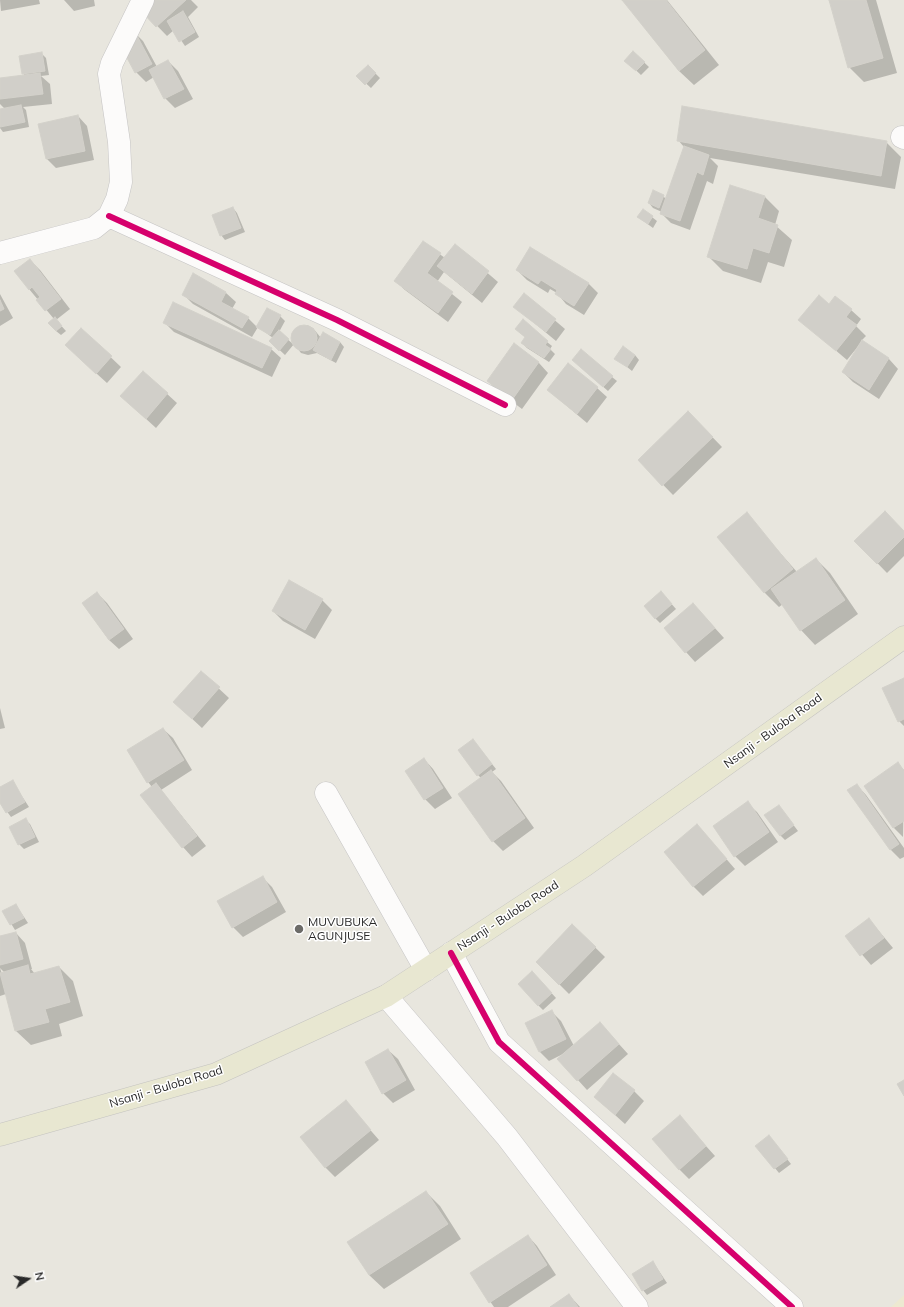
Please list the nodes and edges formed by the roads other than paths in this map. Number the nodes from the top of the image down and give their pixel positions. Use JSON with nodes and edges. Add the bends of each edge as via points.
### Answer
{"nodes":[{"id":1,"x":143,"y":0,"type":"edge"},
{"id":2,"x":109,"y":216,"type":"junction"},
{"id":3,"x":0,"y":253,"type":"edge"},
{"id":4,"x":505,"y":406,"type":"dead end"},
{"id":5,"x":904,"y":637,"type":"edge"},
{"id":6,"x":326,"y":793,"type":"dead end"},
{"id":7,"x":451,"y":953,"type":"junction"},
{"id":8,"x":426,"y":970,"type":"junction"},
{"id":9,"x":386,"y":996,"type":"junction"},
{"id":10,"x":0,"y":1135,"type":"edge"},
{"id":11,"x":637,"y":1307,"type":"edge"},
{"id":12,"x":792,"y":1307,"type":"edge"}],
"edges":[{"from":1,"to":2,"type":"street","via":[[109,74],[120,148],[121,182]]},
{"from":2,"to":3,"type":"street","via":[[94,228]]},
{"from":2,"to":4,"type":"street","via":[[337,320]]},
{"from":5,"to":7,"type":"main road","name":"Nsanji - Buloba Road","via":[[590,862]]},
{"from":6,"to":8,"type":"street"},
{"from":7,"to":8,"type":"main road","name":"Nsanji - Buloba Road"},
{"from":7,"to":12,"type":"street","via":[[499,1042]]},
{"from":8,"to":9,"type":"main road","name":"Nsanji - Buloba Road"},
{"from":9,"to":10,"type":"main road","name":"Nsanji - Buloba Road","via":[[216,1074]]},
{"from":9,"to":11,"type":"street","via":[[507,1137]]}]}
